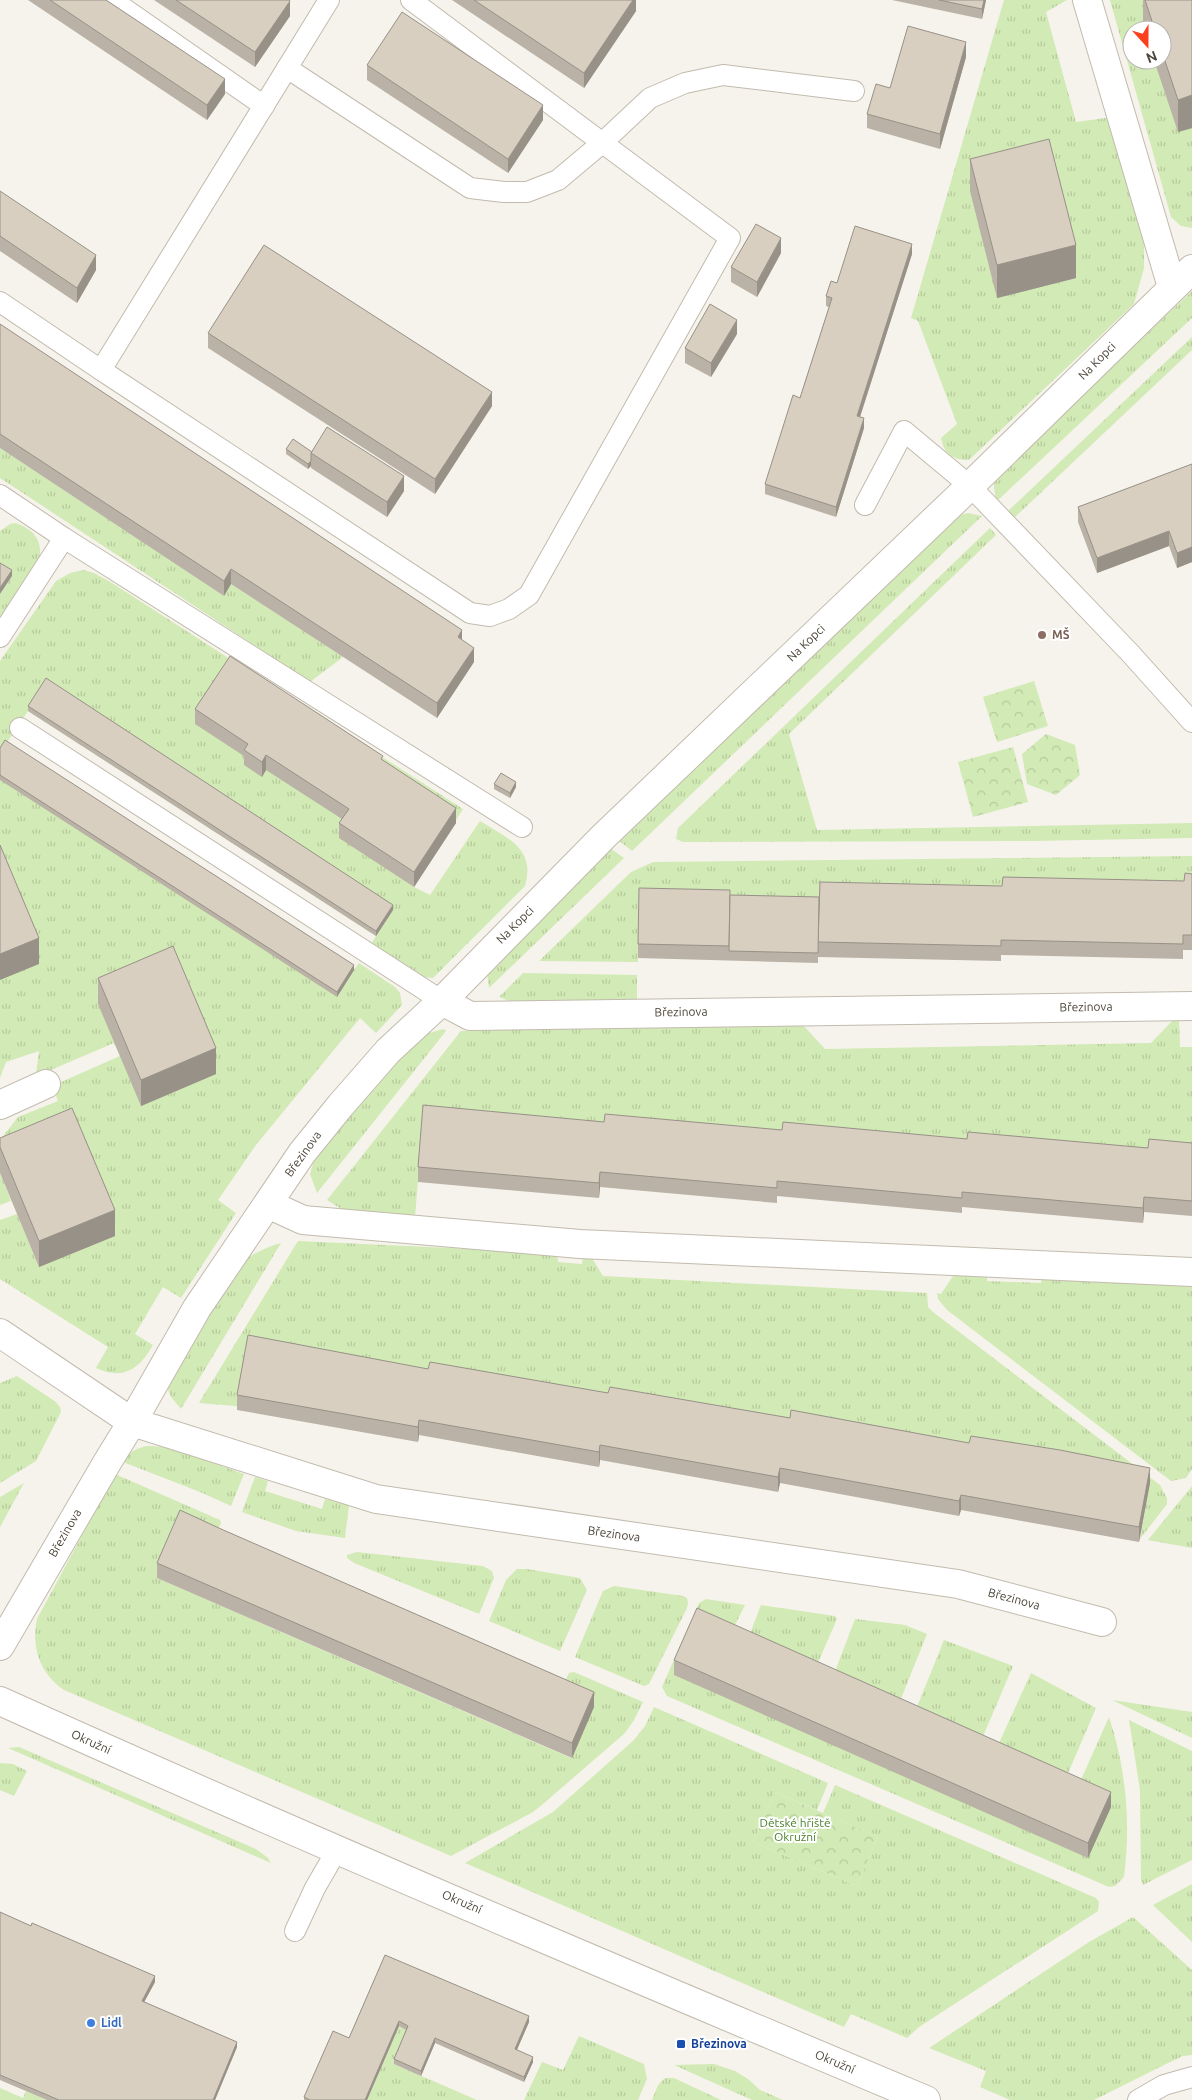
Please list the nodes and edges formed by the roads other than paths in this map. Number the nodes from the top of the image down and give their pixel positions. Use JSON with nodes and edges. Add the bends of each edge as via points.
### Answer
{"nodes":[{"id":1,"x":112,"y":0,"type":"edge"},
{"id":2,"x":330,"y":0,"type":"edge"},
{"id":3,"x":412,"y":0,"type":"edge"},
{"id":4,"x":1087,"y":0,"type":"edge"},
{"id":5,"x":287,"y":68,"type":"junction"},
{"id":6,"x":854,"y":91,"type":"dead end"},
{"id":7,"x":264,"y":106,"type":"junction"},
{"id":8,"x":602,"y":143,"type":"junction"},
{"id":9,"x":1192,"y":269,"type":"edge"},
{"id":10,"x":1172,"y":287,"type":"junction"},
{"id":11,"x":0,"y":302,"type":"edge"},
{"id":12,"x":101,"y":370,"type":"junction"},
{"id":13,"x":970,"y":486,"type":"junction"},
{"id":14,"x":1,"y":499,"type":"edge"},
{"id":15,"x":865,"y":505,"type":"dead end"},
{"id":16,"x":64,"y":538,"type":"junction"},
{"id":17,"x":0,"y":637,"type":"edge"},
{"id":18,"x":1192,"y":722,"type":"edge"},
{"id":19,"x":20,"y":728,"type":"dead end"},
{"id":20,"x":522,"y":827,"type":"dead end"},
{"id":21,"x":442,"y":1001,"type":"junction"},
{"id":22,"x":1192,"y":1006,"type":"edge"},
{"id":23,"x":46,"y":1084,"type":"dead end"},
{"id":24,"x":0,"y":1105,"type":"edge"},
{"id":25,"x":268,"y":1204,"type":"junction"},
{"id":26,"x":1192,"y":1272,"type":"edge"},
{"id":27,"x":0,"y":1333,"type":"edge"},
{"id":28,"x":132,"y":1422,"type":"junction"},
{"id":29,"x":1102,"y":1622,"type":"dead end"},
{"id":30,"x":0,"y":1646,"type":"edge"},
{"id":31,"x":0,"y":1701,"type":"edge"},
{"id":32,"x":337,"y":1850,"type":"junction"},
{"id":33,"x":295,"y":1931,"type":"dead end"},
{"id":34,"x":1192,"y":2077,"type":"edge"},
{"id":35,"x":926,"y":2100,"type":"edge"},
{"id":36,"x":1138,"y":2100,"type":"edge"}],
"edges":[{"from":1,"to":7,"type":"lane"},
{"from":2,"to":5,"type":"lane"},
{"from":3,"to":8,"type":"lane"},
{"from":4,"to":10,"type":"street"},
{"from":5,"to":7,"type":"lane"},
{"from":5,"to":8,"type":"lane","via":[[470,188],[526,192],[558,180]]},
{"from":6,"to":8,"type":"lane","via":[[723,75],[685,83],[650,98]]},
{"from":7,"to":12,"type":"lane"},
{"from":8,"to":12,"type":"lane","via":[[730,238],[529,595],[509,609],[490,616],[470,613]]},
{"from":9,"to":10,"type":"street","name":"Na Kopci"},
{"from":10,"to":13,"type":"street","name":"Na Kopci"},
{"from":11,"to":12,"type":"lane"},
{"from":13,"to":15,"type":"lane","via":[[904,431]]},
{"from":13,"to":18,"type":"lane"},
{"from":13,"to":21,"type":"street","name":"Na Kopci","via":[[604,836]]},
{"from":14,"to":16,"type":"lane"},
{"from":16,"to":17,"type":"lane"},
{"from":16,"to":20,"type":"lane"},
{"from":19,"to":21,"type":"lane"},
{"from":21,"to":22,"type":"street","name":"Březinova","via":[[470,1016]]},
{"from":21,"to":25,"type":"street","name":"Březinova","via":[[388,1051],[346,1099],[302,1152]]},
{"from":23,"to":24,"type":"street"},
{"from":25,"to":26,"type":"street","via":[[303,1220],[580,1244]]},
{"from":25,"to":28,"type":"street","name":"Březinova","via":[[197,1308]]},
{"from":27,"to":28,"type":"street","name":"Březinova"},
{"from":28,"to":29,"type":"street","name":"Březinova","via":[[376,1499],[958,1584]]},
{"from":28,"to":30,"type":"street","name":"Březinova"},
{"from":31,"to":32,"type":"street","name":"Okružní"},
{"from":32,"to":33,"type":"lane"},
{"from":32,"to":35,"type":"street","name":"Okružní"},
{"from":34,"to":36,"type":"lane","via":[[1164,2085]]}]}
